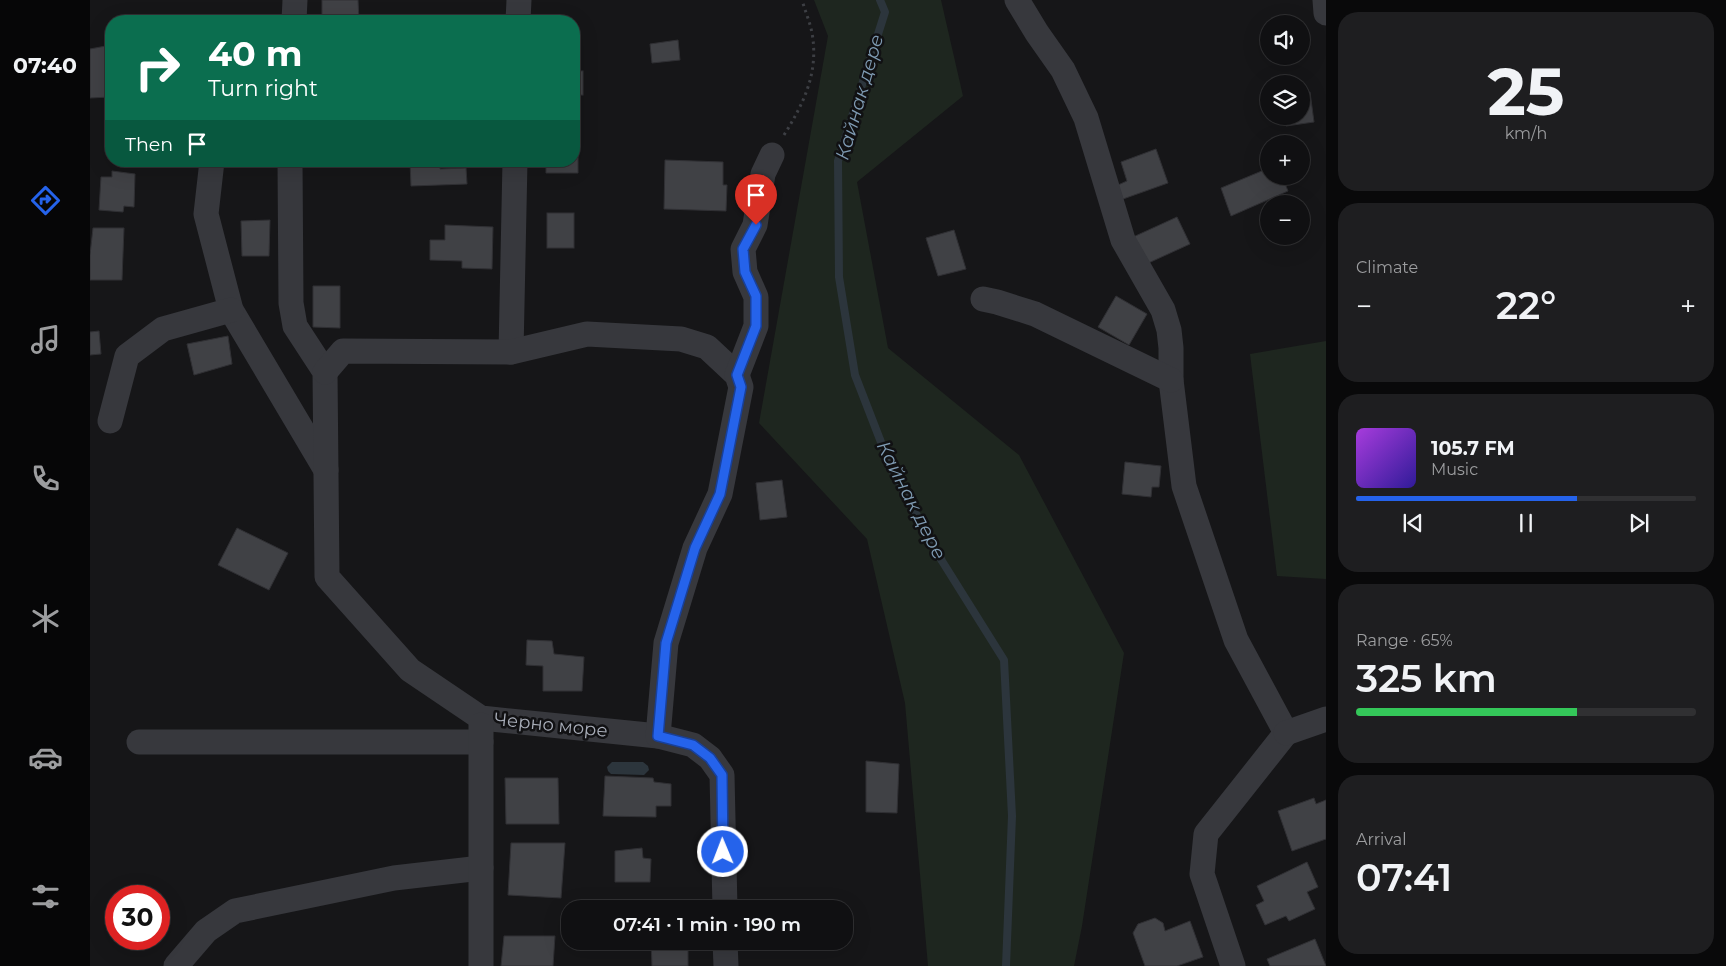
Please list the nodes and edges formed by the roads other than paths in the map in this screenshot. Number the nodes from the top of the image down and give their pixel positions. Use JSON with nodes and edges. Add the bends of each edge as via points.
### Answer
{"nodes":[{"id":1,"x":295,"y":0,"type":"edge"},
{"id":2,"x":519,"y":0,"type":"edge"},
{"id":3,"x":1017,"y":0,"type":"edge"},
{"id":4,"x":1325,"y":0,"type":"edge"},
{"id":5,"x":1326,"y":13,"type":"edge"},
{"id":6,"x":294,"y":15,"type":"edge"},
{"id":7,"x":518,"y":15,"type":"edge"},
{"id":8,"x":772,"y":155,"type":"road end"},
{"id":9,"x":211,"y":167,"type":"edge"},
{"id":10,"x":290,"y":167,"type":"edge"},
{"id":11,"x":515,"y":167,"type":"edge"},
{"id":12,"x":983,"y":299,"type":"dead end"},
{"id":13,"x":231,"y":310,"type":"junction"},
{"id":14,"x":511,"y":352,"type":"junction"},
{"id":15,"x":325,"y":372,"type":"junction"},
{"id":16,"x":737,"y":375,"type":"junction"},
{"id":17,"x":1171,"y":380,"type":"junction"},
{"id":18,"x":110,"y":421,"type":"dead end"},
{"id":19,"x":326,"y":470,"type":"junction"},
{"id":20,"x":481,"y":718,"type":"junction"},
{"id":21,"x":1326,"y":720,"type":"edge"},
{"id":22,"x":1286,"y":733,"type":"junction"},
{"id":23,"x":658,"y":736,"type":"junction"},
{"id":24,"x":138,"y":742,"type":"dead end"},
{"id":25,"x":481,"y":742,"type":"junction"},
{"id":26,"x":481,"y":868,"type":"junction"},
{"id":27,"x":725,"y":900,"type":"edge"},
{"id":28,"x":725,"y":950,"type":"edge"},
{"id":29,"x":176,"y":966,"type":"edge"},
{"id":30,"x":481,"y":966,"type":"edge"},
{"id":31,"x":726,"y":966,"type":"edge"},
{"id":32,"x":1233,"y":966,"type":"edge"}],
"edges":[{"from":1,"to":6,"type":"street"},
{"from":2,"to":7,"type":"street"},
{"from":3,"to":17,"type":"street","via":[[1064,70],[1086,118],[1124,240],[1163,310],[1172,348]]},
{"from":4,"to":5,"type":"street"},
{"from":8,"to":16,"type":"street","via":[[763,174],[756,225],[743,249],[745,272],[756,296],[756,326]]},
{"from":9,"to":13,"type":"street","via":[[206,214]]},
{"from":10,"to":15,"type":"street","via":[[291,303],[295,326]]},
{"from":11,"to":14,"type":"street"},
{"from":12,"to":17,"type":"street","via":[[1034,314]]},
{"from":13,"to":18,"type":"street","via":[[163,329],[127,356]]},
{"from":13,"to":19,"type":"street"},
{"from":14,"to":15,"type":"street","via":[[344,351]]},
{"from":14,"to":16,"type":"street","via":[[587,334],[681,339],[707,347]]},
{"from":15,"to":19,"type":"street"},
{"from":16,"to":23,"type":"street","via":[[741,387],[720,494],[695,548],[666,643]]},
{"from":17,"to":22,"type":"street","via":[[1184,486],[1236,640]]},
{"from":19,"to":20,"type":"street","via":[[327,577],[410,670]]},
{"from":20,"to":23,"type":"street","name":"Черно море"},
{"from":20,"to":25,"type":"street","name":"Черно море"},
{"from":21,"to":22,"type":"street"},
{"from":22,"to":32,"type":"street","via":[[1206,834],[1202,874]]},
{"from":23,"to":27,"type":"street","name":"Черно море","via":[[693,745],[710,758],[722,775]]},
{"from":24,"to":25,"type":"street"},
{"from":25,"to":26,"type":"street","name":"Черно море"},
{"from":26,"to":29,"type":"street","via":[[394,878],[235,911],[206,931]]},
{"from":26,"to":30,"type":"street","name":"Черно море"},
{"from":28,"to":31,"type":"street"}]}
